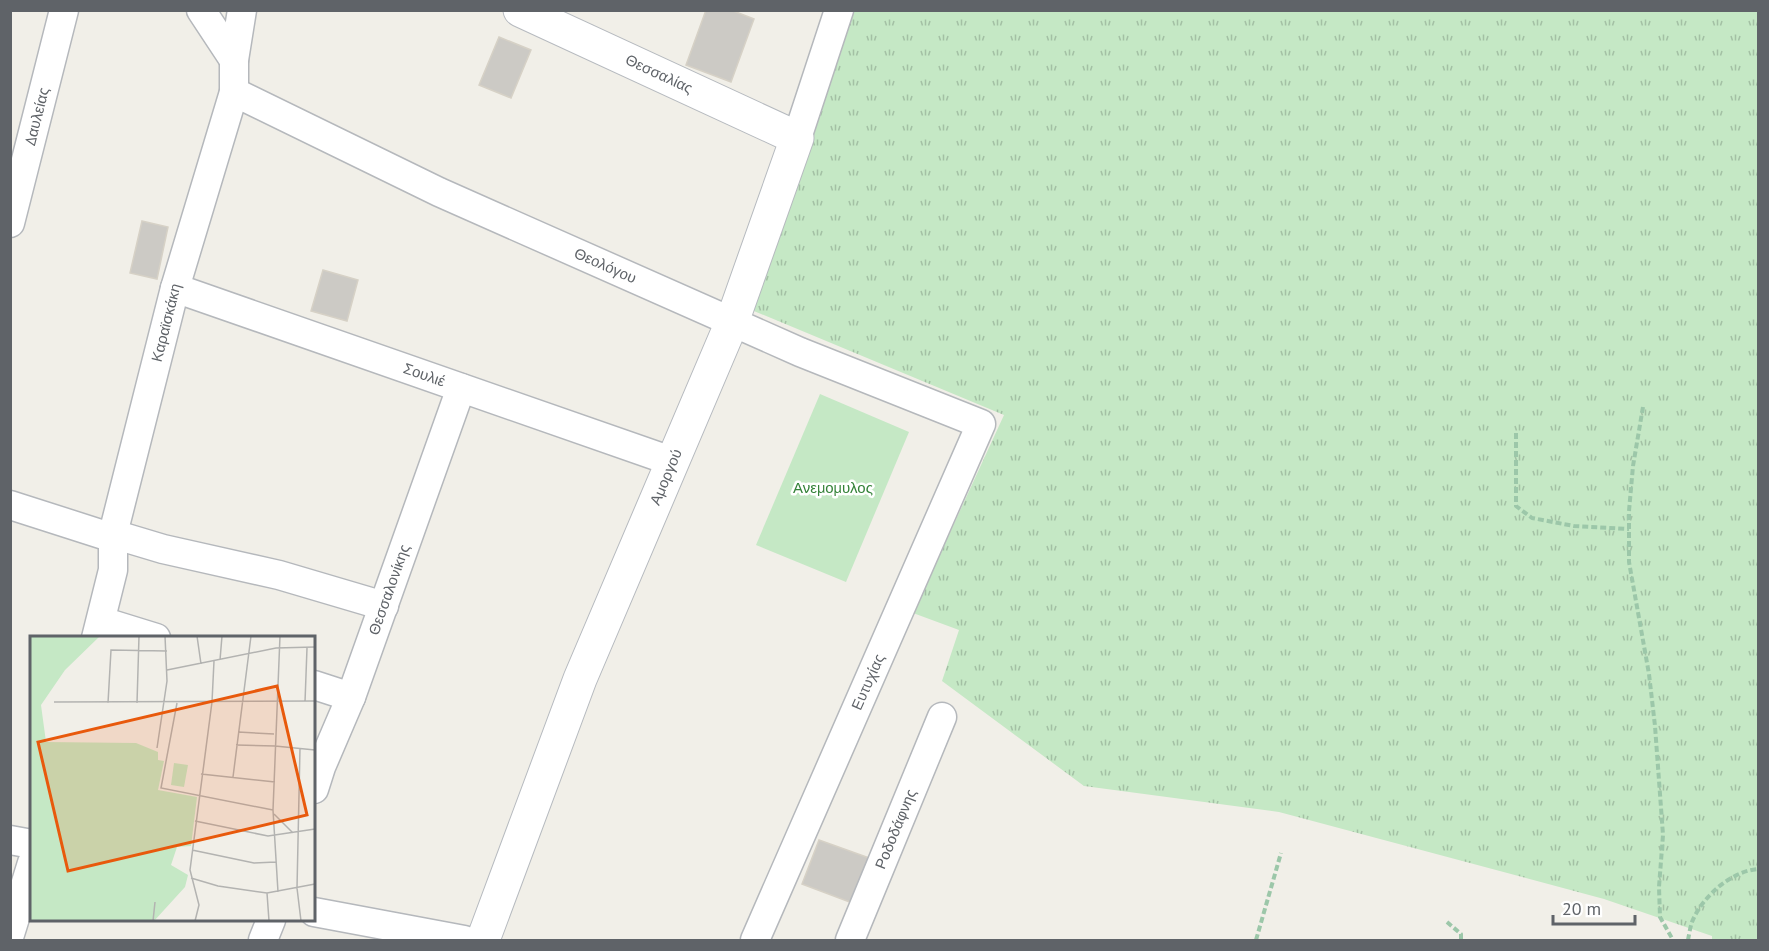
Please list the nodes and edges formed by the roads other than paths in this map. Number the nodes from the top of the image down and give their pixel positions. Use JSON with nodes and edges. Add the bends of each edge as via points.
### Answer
{"nodes":[{"id":1,"x":64,"y":10,"type":"edge"},
{"id":2,"x":201,"y":10,"type":"edge"},
{"id":3,"x":242,"y":10,"type":"edge"},
{"id":4,"x":520,"y":10,"type":"edge"},
{"id":5,"x":839,"y":10,"type":"edge"},
{"id":6,"x":234,"y":60,"type":"junction"},
{"id":7,"x":234,"y":92,"type":"junction"},
{"id":8,"x":797,"y":138,"type":"junction"},
{"id":9,"x":10,"y":223,"type":"edge"},
{"id":10,"x":175,"y":288,"type":"junction"},
{"id":11,"x":732,"y":322,"type":"junction"},
{"id":12,"x":461,"y":388,"type":"junction"},
{"id":13,"x":981,"y":424,"type":"joint"},
{"id":14,"x":674,"y":462,"type":"junction"},
{"id":15,"x":10,"y":505,"type":"edge"},
{"id":16,"x":113,"y":536,"type":"junction"},
{"id":17,"x":384,"y":606,"type":"junction"},
{"id":18,"x":99,"y":629,"type":"edge"},
{"id":19,"x":143,"y":636,"type":"edge"},
{"id":20,"x":315,"y":685,"type":"edge"},
{"id":21,"x":351,"y":697,"type":"junction"},
{"id":22,"x":942,"y":717,"type":"dead end"},
{"id":23,"x":315,"y":786,"type":"edge"},
{"id":24,"x":10,"y":840,"type":"edge"},
{"id":25,"x":30,"y":844,"type":"edge"},
{"id":26,"x":30,"y":869,"type":"edge"},
{"id":27,"x":315,"y":912,"type":"edge"},
{"id":28,"x":271,"y":921,"type":"edge"},
{"id":29,"x":10,"y":934,"type":"edge"},
{"id":30,"x":263,"y":940,"type":"edge"},
{"id":31,"x":464,"y":940,"type":"edge"},
{"id":32,"x":483,"y":940,"type":"edge"},
{"id":33,"x":755,"y":940,"type":"edge"},
{"id":34,"x":850,"y":940,"type":"edge"}],
"edges":[{"from":1,"to":9,"type":"street","name":"Δαυλείας"},
{"from":2,"to":6,"type":"street"},
{"from":3,"to":6,"type":"street","name":"Καραϊσκάκη"},
{"from":4,"to":8,"type":"street","name":"Θεσσαλίας"},
{"from":5,"to":8,"type":"street","name":"Αμοργού"},
{"from":6,"to":7,"type":"street","name":"Καραϊσκάκη"},
{"from":7,"to":10,"type":"street","name":"Καραϊσκάκη"},
{"from":7,"to":11,"type":"street","name":"Θεολόγου","via":[[439,192]]},
{"from":8,"to":11,"type":"street","name":"Αμοργού"},
{"from":10,"to":12,"type":"street","name":"Σουλιέ"},
{"from":10,"to":16,"type":"street","name":"Καραϊσκάκη"},
{"from":11,"to":13,"type":"street","name":"Θεολόγου"},
{"from":11,"to":14,"type":"street","name":"Αμοργού"},
{"from":12,"to":14,"type":"street","name":"Σουλιέ"},
{"from":12,"to":17,"type":"street","name":"Θεσσαλονίκης"},
{"from":13,"to":33,"type":"street","name":"Ευτυχίας"},
{"from":14,"to":32,"type":"street","name":"Αμοργού","via":[[580,680]]},
{"from":15,"to":16,"type":"street"},
{"from":16,"to":17,"type":"street","via":[[279,575]]},
{"from":16,"to":18,"type":"street","name":"Καραϊσκάκη","via":[[113,570]]},
{"from":17,"to":21,"type":"street","name":"Θεσσαλονίκης"},
{"from":18,"to":19,"type":"street"},
{"from":20,"to":21,"type":"street"},
{"from":21,"to":23,"type":"street","name":"Θεσσαλονίκης"},
{"from":22,"to":34,"type":"street","name":"Ροδοδάφνης"},
{"from":24,"to":25,"type":"street"},
{"from":26,"to":29,"type":"street"},
{"from":27,"to":31,"type":"street"},
{"from":28,"to":30,"type":"street"}]}
